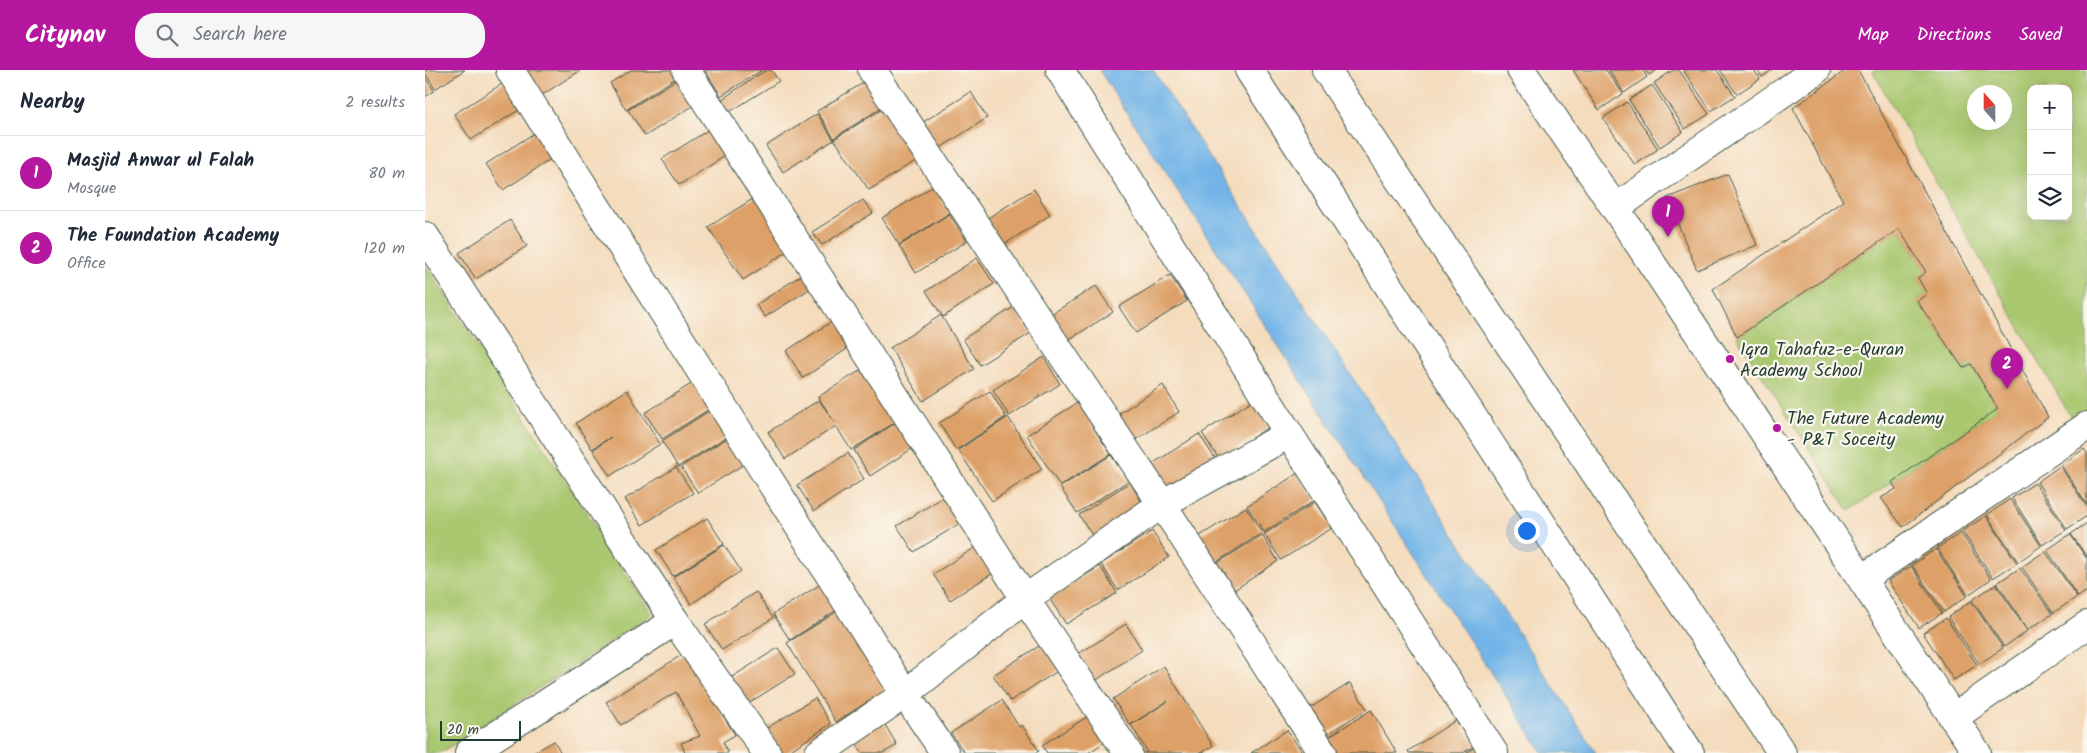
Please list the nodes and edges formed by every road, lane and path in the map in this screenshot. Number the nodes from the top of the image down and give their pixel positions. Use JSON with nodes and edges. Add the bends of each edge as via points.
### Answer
{"nodes":[{"id":1,"x":510,"y":70,"type":"edge"},
{"id":2,"x":686,"y":70,"type":"edge"},
{"id":3,"x":872,"y":70,"type":"edge"},
{"id":4,"x":1060,"y":70,"type":"edge"},
{"id":5,"x":1249,"y":70,"type":"edge"},
{"id":6,"x":1326,"y":70,"type":"edge"},
{"id":7,"x":1816,"y":70,"type":"edge"},
{"id":8,"x":1528,"y":72,"type":"edge"},
{"id":9,"x":1615,"y":208,"type":"junction"},
{"id":10,"x":425,"y":236,"type":"edge"},
{"id":11,"x":2087,"y":426,"type":"edge"},
{"id":12,"x":1289,"y":434,"type":"junction"},
{"id":13,"x":1162,"y":504,"type":"junction"},
{"id":14,"x":1862,"y":579,"type":"junction"},
{"id":15,"x":1025,"y":599,"type":"junction"},
{"id":16,"x":675,"y":621,"type":"junction"},
{"id":17,"x":2087,"y":625,"type":"edge"},
{"id":18,"x":905,"y":694,"type":"junction"},
{"id":19,"x":1953,"y":718,"type":"junction"},
{"id":20,"x":469,"y":753,"type":"edge"},
{"id":21,"x":767,"y":753,"type":"edge"},
{"id":22,"x":819,"y":753,"type":"edge"},
{"id":23,"x":945,"y":753,"type":"edge"},
{"id":24,"x":1128,"y":753,"type":"edge"},
{"id":25,"x":1323,"y":753,"type":"edge"},
{"id":26,"x":1494,"y":753,"type":"edge"},
{"id":27,"x":1690,"y":753,"type":"edge"},
{"id":28,"x":1782,"y":753,"type":"edge"},
{"id":29,"x":1977,"y":753,"type":"edge"}],
"edges":[{"from":1,"to":18,"type":"street"},
{"from":2,"to":15,"type":"street"},
{"from":3,"to":13,"type":"street"},
{"from":4,"to":12,"type":"street"},
{"from":5,"to":27,"type":"street"},
{"from":6,"to":28,"type":"street"},
{"from":7,"to":9,"type":"street"},
{"from":8,"to":9,"type":"street"},
{"from":9,"to":14,"type":"street"},
{"from":10,"to":16,"type":"street"},
{"from":11,"to":14,"type":"street"},
{"from":12,"to":13,"type":"street"},
{"from":12,"to":26,"type":"street"},
{"from":13,"to":15,"type":"street"},
{"from":13,"to":25,"type":"street"},
{"from":14,"to":19,"type":"street"},
{"from":15,"to":18,"type":"street"},
{"from":15,"to":24,"type":"street"},
{"from":16,"to":20,"type":"street"},
{"from":16,"to":21,"type":"street"},
{"from":17,"to":19,"type":"street"},
{"from":18,"to":22,"type":"street"},
{"from":18,"to":23,"type":"street"},
{"from":19,"to":29,"type":"street"}]}
